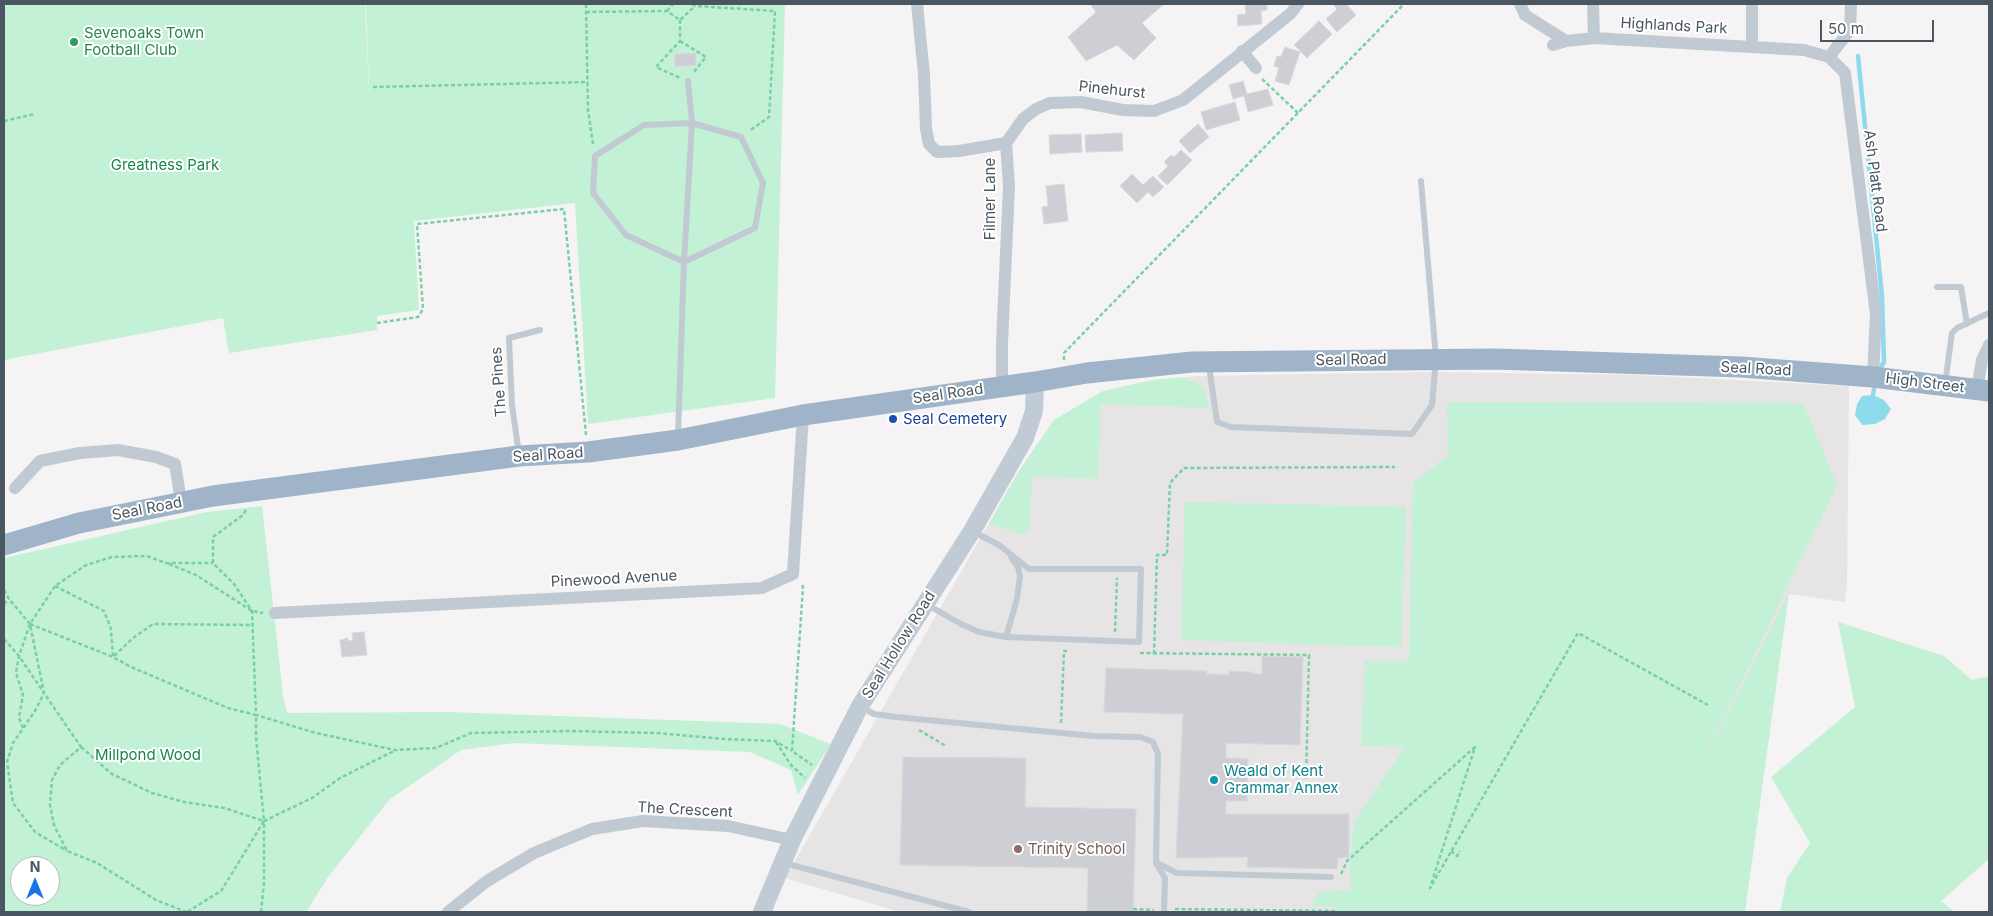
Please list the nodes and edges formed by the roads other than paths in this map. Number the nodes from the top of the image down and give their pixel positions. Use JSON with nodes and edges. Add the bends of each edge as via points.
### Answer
{"nodes":[{"id":1,"x":918,"y":4,"type":"edge"},
{"id":2,"x":1298,"y":4,"type":"edge"},
{"id":3,"x":1520,"y":4,"type":"edge"},
{"id":4,"x":1593,"y":4,"type":"edge"},
{"id":5,"x":1752,"y":4,"type":"edge"},
{"id":6,"x":1851,"y":4,"type":"edge"},
{"id":7,"x":1594,"y":38,"type":"junction"},
{"id":8,"x":1566,"y":41,"type":"junction"},
{"id":9,"x":1553,"y":45,"type":"dead end"},
{"id":10,"x":1752,"y":46,"type":"junction"},
{"id":11,"x":1242,"y":51,"type":"junction"},
{"id":12,"x":1829,"y":57,"type":"junction"},
{"id":13,"x":1256,"y":68,"type":"road end"},
{"id":14,"x":688,"y":81,"type":"road end"},
{"id":15,"x":692,"y":123,"type":"junction"},
{"id":16,"x":1006,"y":143,"type":"junction"},
{"id":17,"x":1421,"y":182,"type":"dead end"},
{"id":18,"x":684,"y":262,"type":"junction"},
{"id":19,"x":1937,"y":287,"type":"dead end"},
{"id":20,"x":1989,"y":313,"type":"edge"},
{"id":21,"x":1966,"y":324,"type":"junction"},
{"id":22,"x":540,"y":330,"type":"dead end"},
{"id":23,"x":1989,"y":345,"type":"edge"},
{"id":24,"x":1436,"y":358,"type":"junction"},
{"id":25,"x":1209,"y":362,"type":"junction"},
{"id":26,"x":1873,"y":377,"type":"junction"},
{"id":27,"x":1035,"y":382,"type":"junction"},
{"id":28,"x":1002,"y":386,"type":"junction"},
{"id":29,"x":1945,"y":386,"type":"junction"},
{"id":30,"x":1983,"y":390,"type":"edge"},
{"id":31,"x":803,"y":415,"type":"junction"},
{"id":32,"x":678,"y":440,"type":"junction"},
{"id":33,"x":519,"y":456,"type":"junction"},
{"id":34,"x":15,"y":488,"type":"dead end"},
{"id":35,"x":181,"y":501,"type":"junction"},
{"id":36,"x":972,"y":531,"type":"junction"},
{"id":37,"x":4,"y":545,"type":"edge"},
{"id":38,"x":1009,"y":554,"type":"junction"},
{"id":39,"x":925,"y":603,"type":"junction"},
{"id":40,"x":275,"y":613,"type":"dead end"},
{"id":41,"x":1006,"y":637,"type":"junction"},
{"id":42,"x":860,"y":706,"type":"junction"},
{"id":43,"x":792,"y":840,"type":"junction"},
{"id":44,"x":1156,"y":862,"type":"junction"},
{"id":45,"x":783,"y":863,"type":"junction"},
{"id":46,"x":1331,"y":877,"type":"road end"},
{"id":47,"x":1164,"y":911,"type":"edge"},
{"id":48,"x":448,"y":912,"type":"edge"},
{"id":49,"x":762,"y":912,"type":"edge"},
{"id":50,"x":969,"y":912,"type":"edge"}],
"edges":[{"from":1,"to":16,"type":"street","name":"Filmer Lane","via":[[929,144],[937,152],[959,152]]},
{"from":2,"to":11,"type":"street","name":"Pinehurst","via":[[1290,14]]},
{"from":3,"to":8,"type":"street","via":[[1525,15]]},
{"from":4,"to":7,"type":"street"},
{"from":5,"to":10,"type":"street"},
{"from":6,"to":12,"type":"street","via":[[1850,30]]},
{"from":7,"to":8,"type":"street","name":"Highlands Park"},
{"from":7,"to":10,"type":"street","name":"Highlands Park"},
{"from":8,"to":9,"type":"street","name":"Highlands Park"},
{"from":10,"to":12,"type":"street","name":"Highlands Park","via":[[1804,50]]},
{"from":11,"to":13,"type":"street"},
{"from":11,"to":16,"type":"street","name":"Pinehurst","via":[[1183,100],[1154,111],[1123,110],[1081,102],[1050,103],[1023,119]]},
{"from":12,"to":26,"type":"street","name":"Ash Platt Road","via":[[1845,73],[1876,314]]},
{"from":14,"to":15,"type":"lane"},
{"from":15,"to":18,"type":"lane"},
{"from":15,"to":18,"type":"lane","via":[[741,137],[763,183],[755,228]]},
{"from":15,"to":18,"type":"lane","via":[[644,124],[595,156],[593,193],[626,235]]},
{"from":16,"to":28,"type":"street","name":"Filmer Lane","via":[[1009,186]]},
{"from":17,"to":24,"type":"lane"},
{"from":18,"to":32,"type":"lane"},
{"from":19,"to":21,"type":"lane","via":[[1962,283]]},
{"from":20,"to":21,"type":"lane"},
{"from":21,"to":29,"type":"lane","via":[[1952,334]]},
{"from":22,"to":33,"type":"lane","name":"The Pines","via":[[509,338],[512,404]]},
{"from":23,"to":30,"type":"street","name":"High Street","via":[[1982,360]]},
{"from":24,"to":25,"type":"highway","name":"Seal Road"},
{"from":24,"to":25,"type":"lane","via":[[1432,405],[1412,434],[1231,427],[1218,422]]},
{"from":24,"to":26,"type":"highway","name":"Seal Road","via":[[1741,367]]},
{"from":25,"to":27,"type":"highway","name":"Seal Road","via":[[1106,371]]},
{"from":26,"to":29,"type":"highway","name":"High Street"},
{"from":27,"to":28,"type":"highway","name":"Seal Road"},
{"from":27,"to":36,"type":"main road","name":"Seal Hollow Road","via":[[1034,411],[1025,438]]},
{"from":28,"to":31,"type":"highway","name":"Seal Road"},
{"from":29,"to":30,"type":"highway","name":"High Street"},
{"from":31,"to":32,"type":"highway","name":"Seal Road"},
{"from":31,"to":40,"type":"street","name":"Pinewood Avenue","via":[[793,574],[762,588]]},
{"from":32,"to":33,"type":"highway","name":"Seal Road","via":[[588,452]]},
{"from":33,"to":35,"type":"highway","name":"Seal Road"},
{"from":34,"to":35,"type":"street","via":[[40,462],[80,453],[118,450],[174,464]]},
{"from":35,"to":37,"type":"highway","name":"Seal Road","via":[[78,522]]},
{"from":36,"to":38,"type":"lane"},
{"from":36,"to":39,"type":"main road","name":"Seal Hollow Road"},
{"from":38,"to":41,"type":"lane","via":[[1020,576]]},
{"from":38,"to":41,"type":"lane","via":[[1029,569],[1141,569],[1139,642]]},
{"from":39,"to":41,"type":"lane","via":[[979,632]]},
{"from":39,"to":42,"type":"main road","name":"Seal Hollow Road"},
{"from":42,"to":43,"type":"main road","name":"Seal Hollow Road"},
{"from":42,"to":44,"type":"lane","via":[[874,714],[896,717],[1140,737],[1153,742],[1158,754]]},
{"from":43,"to":45,"type":"main road","name":"Seal Hollow Road"},
{"from":43,"to":48,"type":"street","name":"The Crescent","via":[[728,826],[643,821],[592,829],[534,853],[487,881]]},
{"from":44,"to":46,"type":"lane","via":[[1177,873]]},
{"from":44,"to":47,"type":"lane","via":[[1165,878]]},
{"from":45,"to":49,"type":"main road","name":"Seal Hollow Road"},
{"from":45,"to":50,"type":"lane"}]}
